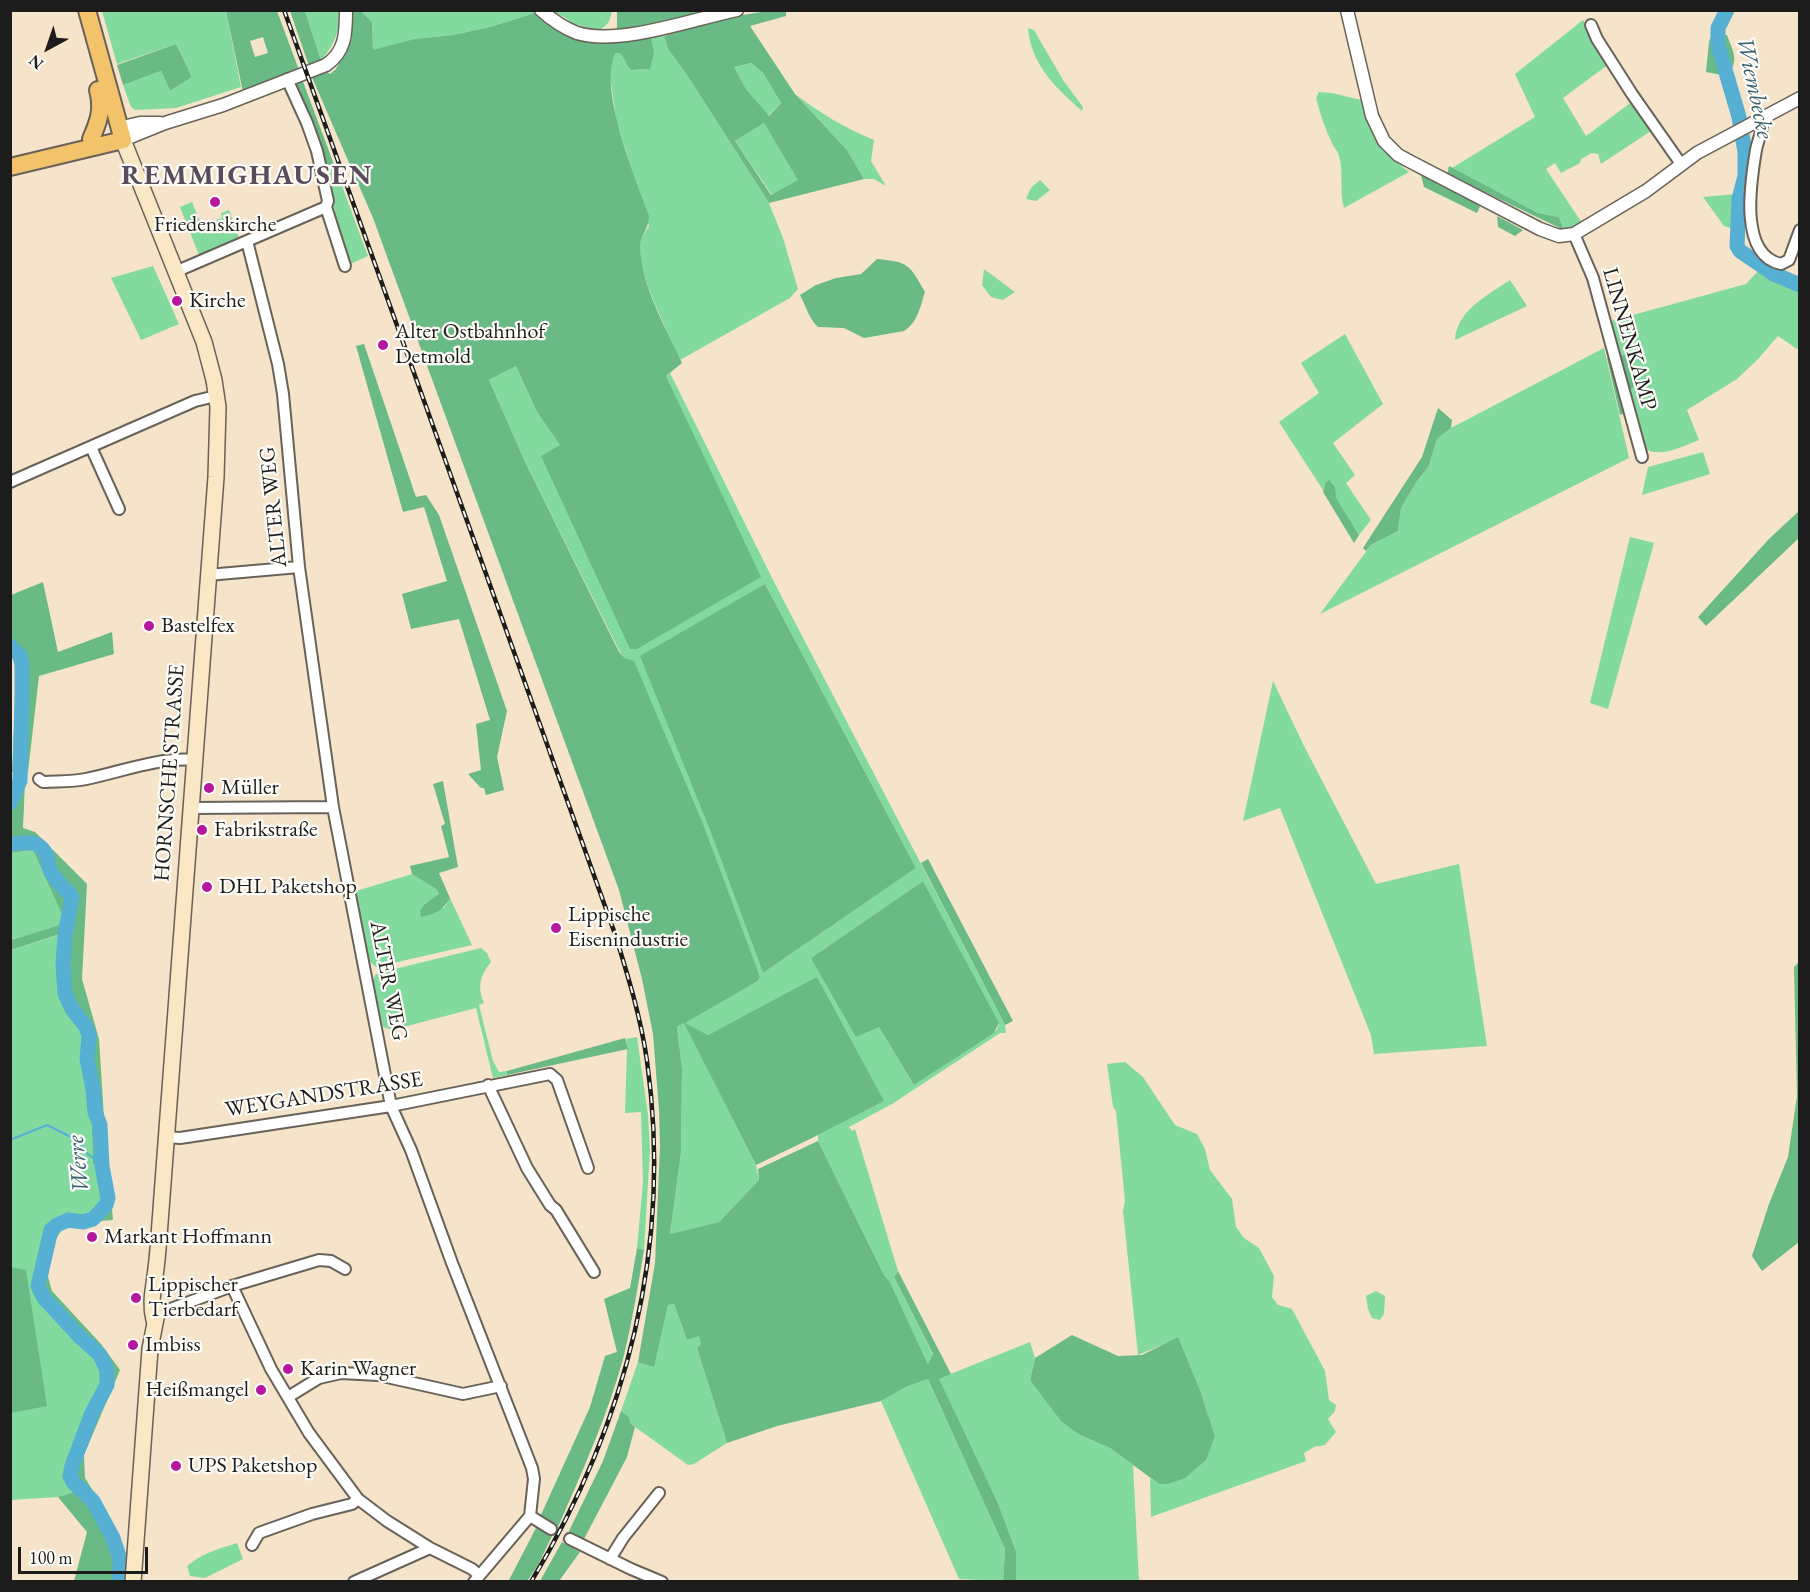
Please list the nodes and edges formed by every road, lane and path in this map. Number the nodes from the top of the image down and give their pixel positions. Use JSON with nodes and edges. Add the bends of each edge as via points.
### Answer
{"nodes":[{"id":1,"x":87,"y":10,"type":"edge"},
{"id":2,"x":346,"y":10,"type":"edge"},
{"id":3,"x":541,"y":10,"type":"edge"},
{"id":4,"x":737,"y":10,"type":"edge"},
{"id":5,"x":1347,"y":10,"type":"edge"},
{"id":6,"x":1591,"y":25,"type":"dead end"},
{"id":7,"x":96,"y":44,"type":"junction"},
{"id":8,"x":287,"y":79,"type":"junction"},
{"id":9,"x":1800,"y":98,"type":"edge"},
{"id":10,"x":1762,"y":118,"type":"junction"},
{"id":11,"x":119,"y":129,"type":"junction"},
{"id":12,"x":91,"y":139,"type":"junction"},
{"id":13,"x":75,"y":151,"type":"junction"},
{"id":14,"x":1681,"y":164,"type":"junction"},
{"id":15,"x":10,"y":167,"type":"edge"},
{"id":16,"x":326,"y":207,"type":"junction"},
{"id":17,"x":1800,"y":230,"type":"edge"},
{"id":18,"x":1574,"y":234,"type":"junction"},
{"id":19,"x":248,"y":241,"type":"junction"},
{"id":20,"x":345,"y":266,"type":"dead end"},
{"id":21,"x":175,"y":272,"type":"junction"},
{"id":22,"x":216,"y":396,"type":"junction"},
{"id":23,"x":91,"y":447,"type":"junction"},
{"id":24,"x":1642,"y":457,"type":"dead end"},
{"id":25,"x":10,"y":482,"type":"edge"},
{"id":26,"x":119,"y":509,"type":"dead end"},
{"id":27,"x":299,"y":567,"type":"junction"},
{"id":28,"x":208,"y":575,"type":"junction"},
{"id":29,"x":194,"y":760,"type":"junction"},
{"id":30,"x":39,"y":779,"type":"dead end"},
{"id":31,"x":333,"y":807,"type":"junction"},
{"id":32,"x":191,"y":808,"type":"junction"},
{"id":33,"x":488,"y":1085,"type":"junction"},
{"id":34,"x":391,"y":1106,"type":"junction"},
{"id":35,"x":166,"y":1137,"type":"junction"},
{"id":36,"x":588,"y":1168,"type":"dead end"},
{"id":37,"x":345,"y":1269,"type":"dead end"},
{"id":38,"x":594,"y":1272,"type":"dead end"},
{"id":39,"x":232,"y":1286,"type":"junction"},
{"id":40,"x":155,"y":1312,"type":"junction"},
{"id":41,"x":501,"y":1386,"type":"junction"},
{"id":42,"x":288,"y":1397,"type":"junction"},
{"id":43,"x":659,"y":1493,"type":"dead end"},
{"id":44,"x":358,"y":1499,"type":"junction"},
{"id":45,"x":530,"y":1516,"type":"junction"},
{"id":46,"x":551,"y":1529,"type":"tunnel mouth"},
{"id":47,"x":570,"y":1539,"type":"tunnel mouth"},
{"id":48,"x":252,"y":1545,"type":"dead end"},
{"id":49,"x":430,"y":1548,"type":"junction"},
{"id":50,"x":610,"y":1558,"type":"junction"},
{"id":51,"x":476,"y":1578,"type":"edge"},
{"id":52,"x":132,"y":1581,"type":"edge"},
{"id":53,"x":354,"y":1581,"type":"edge"},
{"id":54,"x":663,"y":1581,"type":"edge"}],
"edges":[{"from":1,"to":7,"type":"main road"},
{"from":2,"to":8,"type":"street","via":[[345,41],[335,57]]},
{"from":3,"to":4,"type":"street","via":[[575,32],[615,36]]},
{"from":5,"to":18,"type":"street","via":[[1372,116],[1379,135],[1390,148],[1539,229],[1559,236]]},
{"from":6,"to":14,"type":"street","via":[[1632,94]]},
{"from":7,"to":11,"type":"main road"},
{"from":7,"to":12,"type":"main road","via":[[95,76],[101,116]]},
{"from":8,"to":11,"type":"street","via":[[165,123]]},
{"from":8,"to":16,"type":"street","via":[[317,151]]},
{"from":9,"to":10,"type":"street"},
{"from":10,"to":14,"type":"street"},
{"from":10,"to":17,"type":"street","via":[[1751,177],[1754,237],[1763,253],[1780,264],[1789,260]]},
{"from":11,"to":12,"type":"main road"},
{"from":11,"to":13,"type":"main road"},
{"from":11,"to":21,"type":"main road","name":"HORNSCHE STRASSE"},
{"from":12,"to":13,"type":"main road"},
{"from":13,"to":15,"type":"main road"},
{"from":14,"to":18,"type":"street","via":[[1646,191]]},
{"from":16,"to":19,"type":"street"},
{"from":16,"to":20,"type":"street"},
{"from":18,"to":24,"type":"street","name":"LINNENKAMP","via":[[1593,278]]},
{"from":19,"to":21,"type":"street"},
{"from":19,"to":27,"type":"street","name":"ALTER WEG","via":[[283,394]]},
{"from":21,"to":22,"type":"main road","name":"HORNSCHE STRASSE","via":[[204,342]]},
{"from":22,"to":23,"type":"street","via":[[195,401]]},
{"from":22,"to":28,"type":"main road","name":"HORNSCHE STRASSE","via":[[217,452]]},
{"from":23,"to":25,"type":"street"},
{"from":23,"to":26,"type":"street"},
{"from":27,"to":28,"type":"street"},
{"from":27,"to":31,"type":"street","name":"ALTER WEG"},
{"from":28,"to":29,"type":"main road","name":"HORNSCHE STRASSE"},
{"from":29,"to":30,"type":"street","via":[[84,780]]},
{"from":29,"to":32,"type":"main road","name":"HORNSCHE STRASSE"},
{"from":31,"to":32,"type":"street"},
{"from":31,"to":34,"type":"street","name":"ALTER WEG"},
{"from":32,"to":35,"type":"main road","name":"HORNSCHE STRASSE"},
{"from":33,"to":34,"type":"street","name":"WEYGANDSTRASSE"},
{"from":33,"to":36,"type":"street","name":"WEYGANDSTRASSE","via":[[554,1075]]},
{"from":33,"to":38,"type":"street","via":[[527,1168]]},
{"from":34,"to":35,"type":"street","name":"WEYGANDSTRASSE"},
{"from":34,"to":41,"type":"street","name":"ALTER WEG"},
{"from":35,"to":40,"type":"main road","name":"HORNSCHE STRASSE"},
{"from":37,"to":39,"type":"street","via":[[319,1260]]},
{"from":39,"to":40,"type":"street"},
{"from":39,"to":42,"type":"street"},
{"from":40,"to":52,"type":"main road","name":"HORNSCHE STRASSE"},
{"from":41,"to":42,"type":"street","via":[[463,1394],[378,1375],[341,1373],[319,1378]]},
{"from":41,"to":45,"type":"street","name":"ALTER WEG","via":[[532,1468]]},
{"from":42,"to":44,"type":"street"},
{"from":43,"to":50,"type":"street"},
{"from":44,"to":48,"type":"street","via":[[259,1533]]},
{"from":44,"to":49,"type":"street"},
{"from":45,"to":46,"type":"street"},
{"from":45,"to":51,"type":"street"},
{"from":47,"to":50,"type":"street"},
{"from":49,"to":51,"type":"street","via":[[472,1569]]},
{"from":49,"to":53,"type":"street"},
{"from":50,"to":54,"type":"street"}]}
